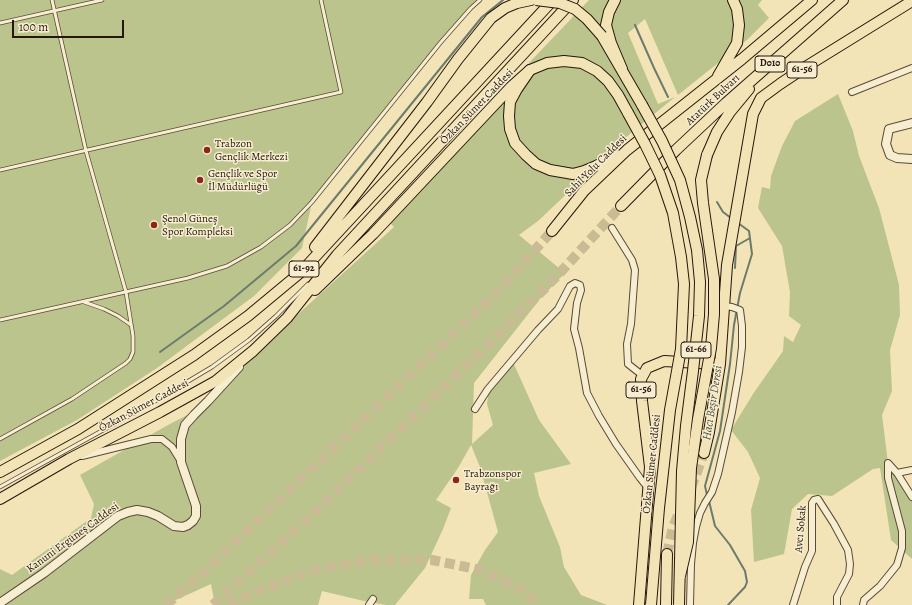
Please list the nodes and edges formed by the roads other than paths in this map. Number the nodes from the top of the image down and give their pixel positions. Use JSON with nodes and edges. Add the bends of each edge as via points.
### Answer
{"nodes":[{"id":1,"x":52,"y":0,"type":"edge"},
{"id":2,"x":102,"y":0,"type":"edge"},
{"id":3,"x":321,"y":0,"type":"edge"},
{"id":4,"x":480,"y":0,"type":"edge"},
{"id":5,"x":531,"y":0,"type":"edge"},
{"id":6,"x":536,"y":0,"type":"edge"},
{"id":7,"x":553,"y":0,"type":"edge"},
{"id":8,"x":573,"y":0,"type":"edge"},
{"id":9,"x":615,"y":0,"type":"edge"},
{"id":10,"x":733,"y":0,"type":"edge"},
{"id":11,"x":802,"y":0,"type":"edge"},
{"id":12,"x":812,"y":0,"type":"edge"},
{"id":13,"x":843,"y":0,"type":"edge"},
{"id":14,"x":848,"y":0,"type":"edge"},
{"id":15,"x":912,"y":1,"type":"edge"},
{"id":16,"x":54,"y":11,"type":"junction"},
{"id":17,"x":0,"y":23,"type":"edge"},
{"id":18,"x":816,"y":23,"type":"junction"},
{"id":19,"x":742,"y":59,"type":"junction"},
{"id":20,"x":766,"y":67,"type":"junction"},
{"id":21,"x":912,"y":68,"type":"edge"},
{"id":22,"x":622,"y":69,"type":"junction"},
{"id":23,"x":530,"y":70,"type":"junction"},
{"id":24,"x":715,"y":81,"type":"junction"},
{"id":25,"x":852,"y":92,"type":"dead end"},
{"id":26,"x":912,"y":123,"type":"edge"},
{"id":27,"x":661,"y":124,"type":"joint"},
{"id":28,"x":627,"y":150,"type":"junction"},
{"id":29,"x":86,"y":151,"type":"junction"},
{"id":30,"x":912,"y":159,"type":"edge"},
{"id":31,"x":0,"y":170,"type":"edge"},
{"id":32,"x":621,"y":206,"type":"tunnel mouth"},
{"id":33,"x":612,"y":228,"type":"dead end"},
{"id":34,"x":552,"y":231,"type":"tunnel mouth"},
{"id":35,"x":337,"y":255,"type":"junction"},
{"id":36,"x":126,"y":292,"type":"junction"},
{"id":37,"x":83,"y":302,"type":"junction"},
{"id":38,"x":728,"y":307,"type":"junction"},
{"id":39,"x":248,"y":316,"type":"junction"},
{"id":40,"x":287,"y":318,"type":"junction"},
{"id":41,"x":0,"y":320,"type":"edge"},
{"id":42,"x":131,"y":325,"type":"junction"},
{"id":43,"x":253,"y":351,"type":"junction"},
{"id":44,"x":720,"y":364,"type":"junction"},
{"id":45,"x":642,"y":375,"type":"junction"},
{"id":46,"x":475,"y":409,"type":"dead end"},
{"id":47,"x":0,"y":439,"type":"edge"},
{"id":48,"x":704,"y":453,"type":"tunnel mouth"},
{"id":49,"x":69,"y":460,"type":"junction"},
{"id":50,"x":181,"y":462,"type":"junction"},
{"id":51,"x":912,"y":470,"type":"edge"},
{"id":52,"x":0,"y":472,"type":"edge"},
{"id":53,"x":898,"y":473,"type":"junction"},
{"id":54,"x":0,"y":486,"type":"edge"},
{"id":55,"x":648,"y":488,"type":"junction"},
{"id":56,"x":912,"y":497,"type":"edge"},
{"id":57,"x":0,"y":498,"type":"edge"},
{"id":58,"x":667,"y":554,"type":"tunnel mouth"},
{"id":59,"x":680,"y":576,"type":"junction"},
{"id":60,"x":372,"y":599,"type":"dead end"},
{"id":61,"x":0,"y":603,"type":"edge"},
{"id":62,"x":369,"y":605,"type":"edge"},
{"id":63,"x":639,"y":605,"type":"edge"},
{"id":64,"x":651,"y":605,"type":"edge"},
{"id":65,"x":666,"y":605,"type":"edge"},
{"id":66,"x":679,"y":605,"type":"edge"},
{"id":67,"x":690,"y":605,"type":"edge"},
{"id":68,"x":793,"y":605,"type":"edge"},
{"id":69,"x":837,"y":605,"type":"edge"},
{"id":70,"x":863,"y":605,"type":"edge"}],
"edges":[{"from":1,"to":16,"type":"lane"},
{"from":2,"to":16,"type":"lane"},
{"from":3,"to":29,"type":"lane","via":[[341,92]]},
{"from":4,"to":36,"type":"lane","via":[[441,42],[312,202],[290,225],[261,247],[227,266]]},
{"from":5,"to":39,"type":"main road","name":"Özkan Sümer Caddesi","number":"61-92","via":[[505,8],[490,18],[320,242]]},
{"from":6,"to":22,"type":"main road","number":"61-66","bridge":true,"via":[[575,8],[602,36]]},
{"from":7,"to":39,"type":"main road","name":"Özkan Sümer Caddesi","number":"61-92","via":[[301,272]]},
{"from":8,"to":35,"type":"main road","name":"Özkan Sümer Caddesi","number":"61-92"},
{"from":9,"to":22,"type":"main road","via":[[606,25]]},
{"from":10,"to":24,"type":"main road","via":[[739,25],[737,43]]},
{"from":11,"to":19,"type":"main road"},
{"from":12,"to":19,"type":"main road","name":"Atatürk Bulvarı","number":"D010"},
{"from":13,"to":18,"type":"main road","name":"Atatürk Bulvarı","number":"D010"},
{"from":14,"to":18,"type":"main road"},
{"from":15,"to":38,"type":"main road","number":"61-56","via":[[761,98],[754,114],[727,265]]},
{"from":16,"to":17,"type":"lane"},
{"from":16,"to":29,"type":"lane"},
{"from":18,"to":20,"type":"main road","name":"Atatürk Bulvarı","number":"D010"},
{"from":19,"to":24,"type":"main road","name":"Atatürk Bulvarı","number":"D010"},
{"from":20,"to":32,"type":"main road","name":"Atatürk Bulvarı","number":"D010","via":[[676,150]]},
{"from":20,"to":59,"type":"main road","bridge":true,"via":[[717,132],[707,155],[701,180],[714,279],[714,314],[711,348],[691,468],[688,542]]},
{"from":21,"to":25,"type":"street"},
{"from":22,"to":59,"type":"main road","number":"61-66","bridge":true,"via":[[662,141],[680,180],[697,250],[700,282],[699,316],[682,471]]},
{"from":23,"to":28,"type":"main road","via":[[510,102],[508,116],[515,143],[536,164],[550,170],[573,174],[596,166]]},
{"from":23,"to":40,"type":"main road","name":"Özkan Sümer Caddesi","number":"61-66","via":[[373,234]]},
{"from":23,"to":64,"type":"main road","name":"Özkan Sümer Caddesi","number":"61-66","bridge":true,"via":[[547,63],[564,61],[582,62],[597,71],[618,94],[645,144],[660,175],[673,213],[684,284],[681,349],[670,410],[658,508]]},
{"from":24,"to":27,"type":"main road","name":"Atatürk Bulvarı","number":"D010"},
{"from":26,"to":30,"type":"street","via":[[889,130],[886,144],[890,155]]},
{"from":27,"to":28,"type":"main road","name":"Sahil Yolu Caddesi","number":"D010"},
{"from":28,"to":34,"type":"main road","name":"Sahil Yolu Caddesi","number":"D010","via":[[584,192]]},
{"from":29,"to":31,"type":"lane"},
{"from":29,"to":36,"type":"lane"},
{"from":33,"to":45,"type":"street","via":[[632,260],[635,270],[627,344],[628,364]]},
{"from":35,"to":40,"type":"main road","name":"Özkan Sümer Caddesi","number":"61-92"},
{"from":35,"to":54,"type":"lane","via":[[276,316],[212,367],[145,407]]},
{"from":36,"to":37,"type":"lane"},
{"from":36,"to":42,"type":"lane"},
{"from":37,"to":41,"type":"lane"},
{"from":37,"to":42,"type":"lane","via":[[104,309]]},
{"from":38,"to":44,"type":"main road","number":"61-56"},
{"from":38,"to":67,"type":"street","via":[[740,310],[742,347],[739,372],[712,492],[700,513],[693,543]]},
{"from":39,"to":52,"type":"main road","name":"Özkan Sümer Caddesi","number":"61-92","via":[[194,355],[78,429]]},
{"from":40,"to":43,"type":"main road","name":"Özkan Sümer Caddesi","number":"61-92"},
{"from":42,"to":47,"type":"lane","via":[[134,345],[130,359],[126,363],[72,399]]},
{"from":43,"to":49,"type":"main road","name":"Özkan Sümer Caddesi","number":"61-92","via":[[216,381]]},
{"from":43,"to":50,"type":"street","name":"Kanuni Ergüneş Caddesi","via":[[185,425],[181,439]]},
{"from":44,"to":45,"type":"main road","number":"61-56","via":[[664,361],[647,368]]},
{"from":44,"to":48,"type":"main road","number":"61-56"},
{"from":45,"to":55,"type":"main road","number":"61-56","via":[[642,401],[650,467]]},
{"from":46,"to":55,"type":"street","via":[[488,389],[558,309],[570,286],[575,283],[580,285],[574,329],[587,392],[598,416]]},
{"from":49,"to":50,"type":"street","via":[[151,439],[162,439],[172,446]]},
{"from":49,"to":57,"type":"main road","name":"Özkan Sümer Caddesi","number":"61-92"},
{"from":50,"to":61,"type":"street","name":"Kanuni Ergüneş Caddesi","via":[[196,506],[196,516],[188,525],[174,526],[158,516],[137,510],[118,516],[44,574]]},
{"from":51,"to":53,"type":"street"},
{"from":53,"to":56,"type":"street"},
{"from":53,"to":70,"type":"street","via":[[888,463],[888,478],[902,531],[902,548],[897,565],[880,586],[864,600]]},
{"from":55,"to":63,"type":"main road","number":"61-56"},
{"from":58,"to":65,"type":"main road"},
{"from":59,"to":66,"type":"main road","number":"61-66","bridge":true},
{"from":60,"to":62,"type":"street"},
{"from":68,"to":69,"type":"street","name":"Avcı Sokak","via":[[812,552],[812,504],[818,499],[848,550],[849,574],[837,597]]}]}
